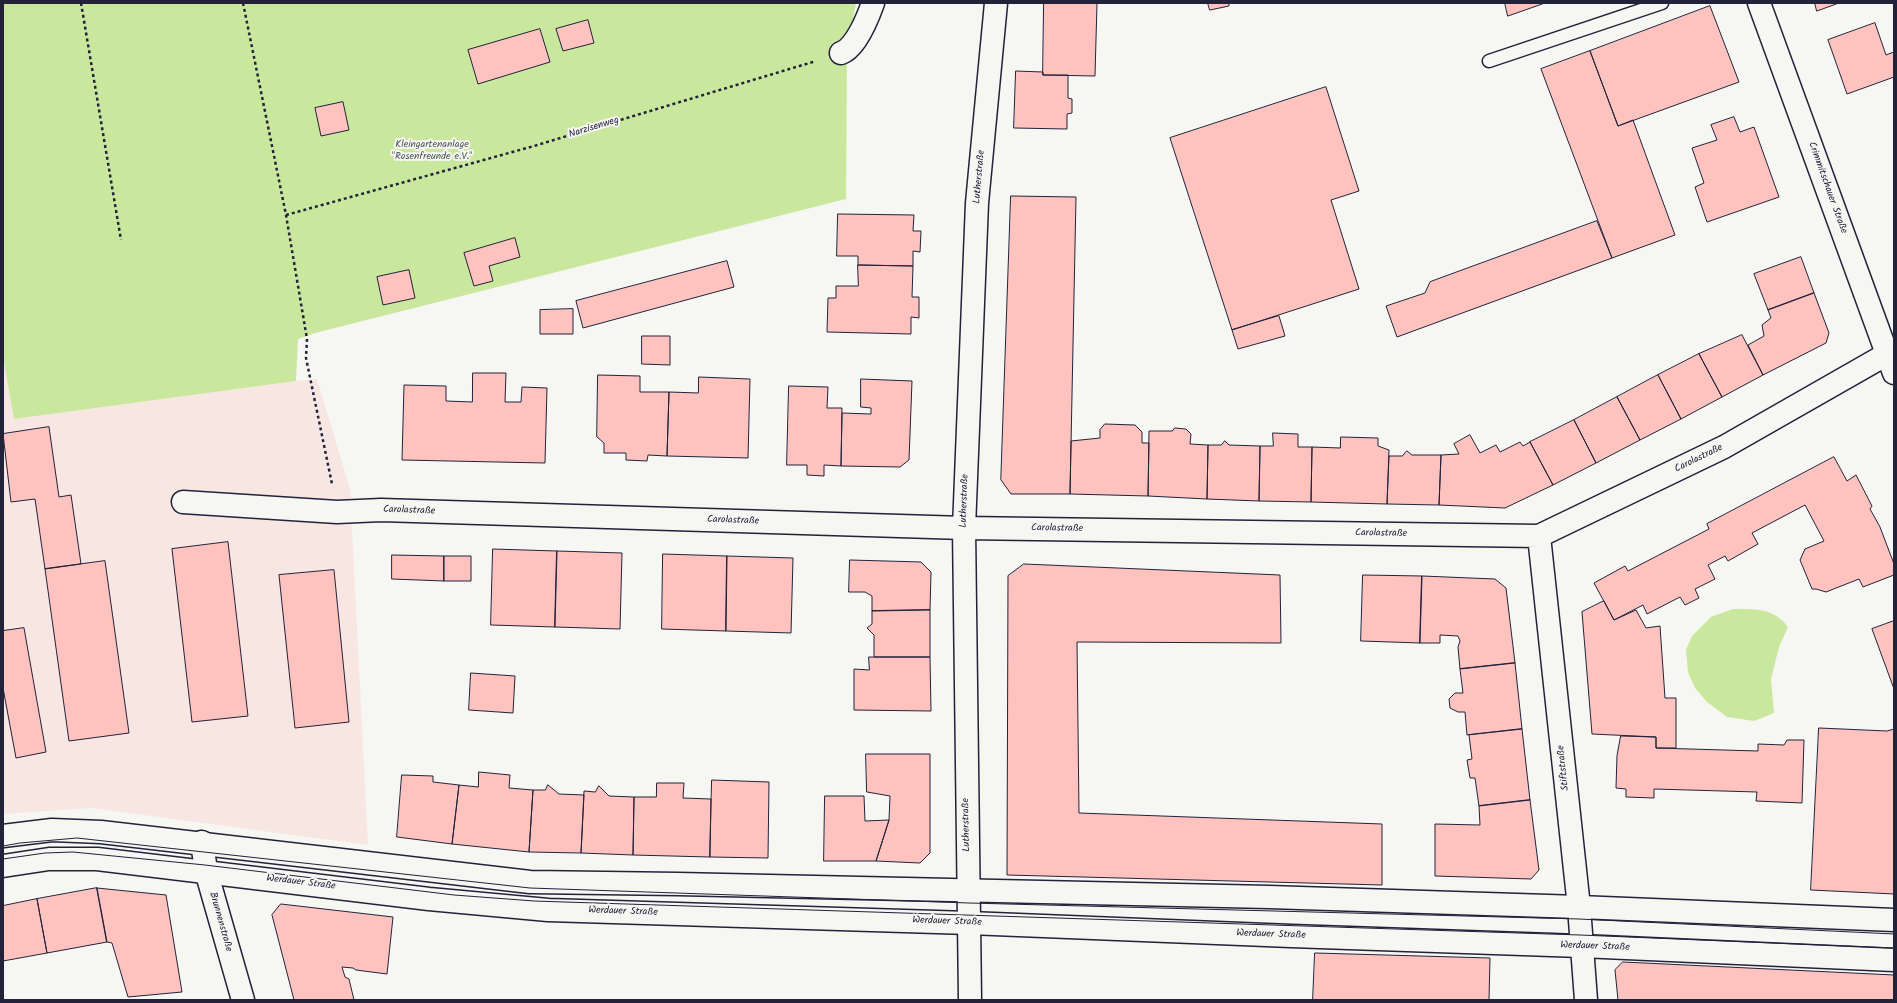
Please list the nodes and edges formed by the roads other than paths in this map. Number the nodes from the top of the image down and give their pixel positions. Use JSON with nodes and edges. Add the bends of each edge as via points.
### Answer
{"nodes":[{"id":1,"x":873,"y":3,"type":"edge"},
{"id":2,"x":996,"y":3,"type":"edge"},
{"id":3,"x":1662,"y":3,"type":"edge"},
{"id":4,"x":1760,"y":3,"type":"edge"},
{"id":5,"x":842,"y":53,"type":"road end"},
{"id":6,"x":1489,"y":61,"type":"dead end"},
{"id":7,"x":1892,"y":359,"type":"edge"},
{"id":8,"x":183,"y":502,"type":"dead end"},
{"id":9,"x":964,"y":528,"type":"junction"},
{"id":10,"x":1539,"y":536,"type":"junction"},
{"id":11,"x":3,"y":836,"type":"edge"},
{"id":12,"x":202,"y":842,"type":"junction"},
{"id":13,"x":3,"y":866,"type":"edge"},
{"id":14,"x":206,"y":871,"type":"junction"},
{"id":15,"x":968,"y":892,"type":"junction"},
{"id":16,"x":1579,"y":907,"type":"junction"},
{"id":17,"x":1894,"y":920,"type":"edge"},
{"id":18,"x":968,"y":922,"type":"junction"},
{"id":19,"x":1581,"y":946,"type":"junction"},
{"id":20,"x":1894,"y":960,"type":"edge"},
{"id":21,"x":243,"y":1000,"type":"edge"},
{"id":22,"x":970,"y":1000,"type":"edge"},
{"id":23,"x":1586,"y":1000,"type":"edge"}],
"edges":[{"from":1,"to":5,"type":"main road","via":[[868,19],[856,39],[848,51]]},
{"from":2,"to":9,"type":"main road","name":"Lutherstraße","via":[[977,203]]},
{"from":3,"to":6,"type":"lane"},
{"from":4,"to":7,"type":"main road","name":"Crimmitschauer Straße"},
{"from":7,"to":10,"type":"main road","name":"Carolastraße","via":[[1724,447]]},
{"from":8,"to":9,"type":"main road","name":"Carolastraße","via":[[337,512],[389,510]]},
{"from":9,"to":10,"type":"main road","name":"Carolastraße"},
{"from":9,"to":15,"type":"main road","name":"Lutherstraße"},
{"from":10,"to":16,"type":"main road","name":"Stiftstraße"},
{"from":11,"to":12,"type":"main road","via":[[52,830]]},
{"from":12,"to":14,"type":"main road","name":"Brunnenstraße"},
{"from":12,"to":15,"type":"main road","via":[[530,882]]},
{"from":13,"to":14,"type":"main road","name":"Werdauer Straße","via":[[49,859],[97,859]]},
{"from":14,"to":18,"type":"main road","name":"Werdauer Straße","via":[[429,899],[548,910]]},
{"from":14,"to":21,"type":"main road","name":"Brunnenstraße"},
{"from":15,"to":16,"type":"main road","via":[[1261,897]]},
{"from":15,"to":18,"type":"main road","name":"Lutherstraße"},
{"from":16,"to":17,"type":"main road"},
{"from":16,"to":19,"type":"main road","name":"Stiftstraße"},
{"from":18,"to":19,"type":"main road","name":"Werdauer Straße"},
{"from":18,"to":22,"type":"main road","name":"Lutherstraße"},
{"from":19,"to":20,"type":"main road","name":"Werdauer Straße"},
{"from":19,"to":23,"type":"main road","name":"Stiftstraße"}]}
